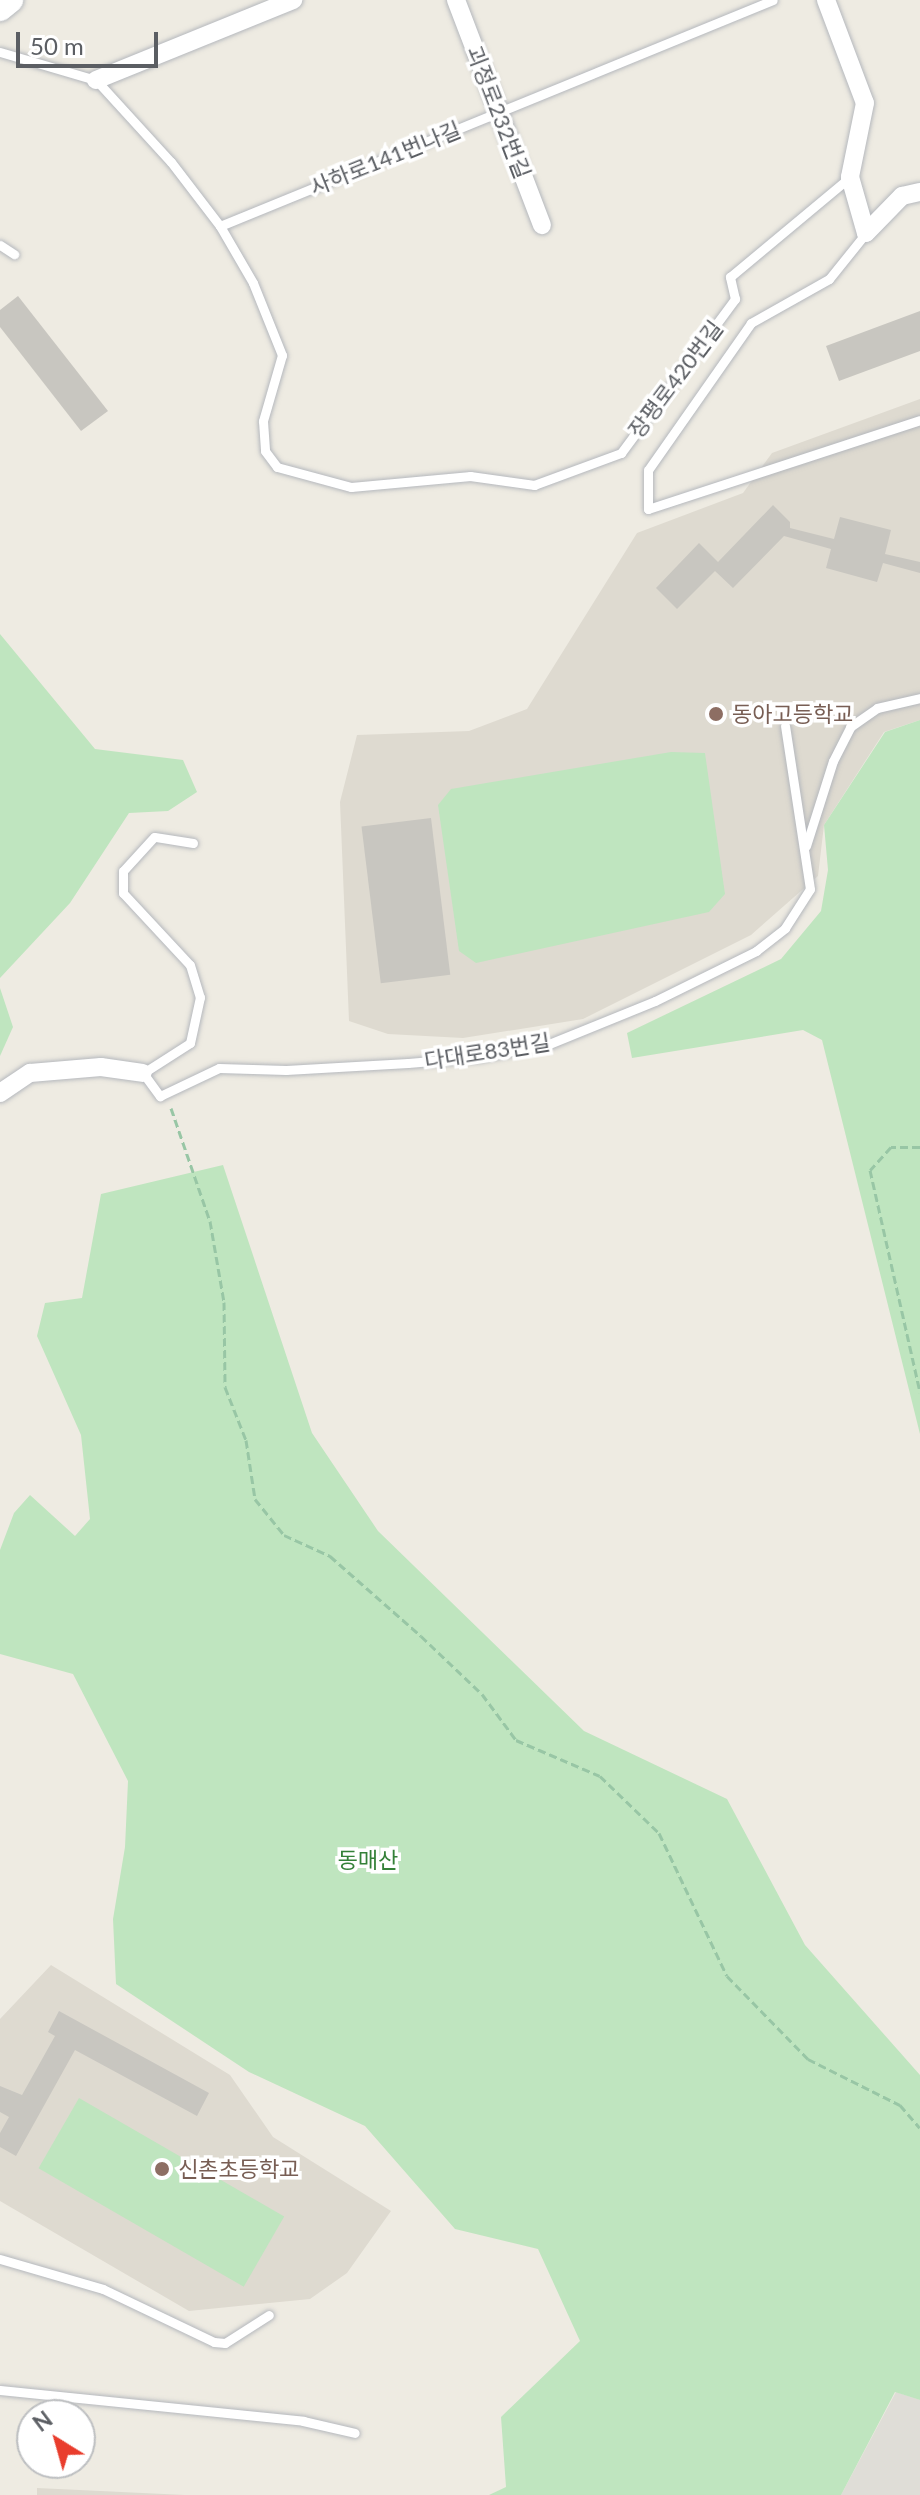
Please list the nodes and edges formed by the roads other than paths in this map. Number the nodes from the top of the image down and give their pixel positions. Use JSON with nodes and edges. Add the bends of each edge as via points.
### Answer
{"nodes":[{"id":1,"x":10,"y":0,"type":"edge"},
{"id":2,"x":293,"y":0,"type":"edge"},
{"id":3,"x":456,"y":0,"type":"edge"},
{"id":4,"x":773,"y":0,"type":"edge"},
{"id":5,"x":826,"y":0,"type":"edge"},
{"id":6,"x":0,"y":8,"type":"edge"},
{"id":7,"x":0,"y":52,"type":"edge"},
{"id":8,"x":96,"y":80,"type":"junction"},
{"id":9,"x":499,"y":111,"type":"junction"},
{"id":10,"x":850,"y":177,"type":"junction"},
{"id":11,"x":920,"y":192,"type":"edge"},
{"id":12,"x":542,"y":225,"type":"dead end"},
{"id":13,"x":220,"y":226,"type":"junction"},
{"id":14,"x":866,"y":233,"type":"junction"},
{"id":15,"x":0,"y":245,"type":"edge"},
{"id":16,"x":14,"y":254,"type":"dead end"},
{"id":17,"x":920,"y":420,"type":"edge"},
{"id":18,"x":920,"y":698,"type":"edge"},
{"id":19,"x":785,"y":726,"type":"dead end"},
{"id":20,"x":193,"y":843,"type":"dead end"},
{"id":21,"x":804,"y":851,"type":"junction"},
{"id":22,"x":143,"y":1073,"type":"junction"},
{"id":23,"x":0,"y":1093,"type":"edge"},
{"id":24,"x":0,"y":2259,"type":"edge"},
{"id":25,"x":269,"y":2315,"type":"dead end"},
{"id":26,"x":0,"y":2390,"type":"edge"},
{"id":27,"x":355,"y":2433,"type":"dead end"}],
"edges":[{"from":1,"to":6,"type":"main road"},
{"from":2,"to":8,"type":"street"},
{"from":3,"to":9,"type":"street","name":"괴정로232번길"},
{"from":4,"to":9,"type":"lane","name":"사하로141번나길"},
{"from":5,"to":10,"type":"street","via":[[865,103]]},
{"from":7,"to":8,"type":"lane"},
{"from":8,"to":13,"type":"lane","name":"장평로420번길","via":[[171,162]]},
{"from":9,"to":12,"type":"street","name":"괴정로232번길"},
{"from":9,"to":13,"type":"lane","name":"사하로141번나길"},
{"from":10,"to":13,"type":"lane","name":"장평로420번길","via":[[730,277],[735,299],[621,453],[534,485],[470,476],[351,487],[277,467],[265,451],[263,421],[282,355],[253,283]]},
{"from":10,"to":14,"type":"street"},
{"from":11,"to":14,"type":"street","via":[[902,196]]},
{"from":14,"to":17,"type":"lane","via":[[829,279],[751,323],[648,470],[648,509]]},
{"from":15,"to":16,"type":"lane"},
{"from":18,"to":21,"type":"lane","via":[[877,708],[850,727],[833,761]]},
{"from":19,"to":21,"type":"lane","name":"다대로83번길"},
{"from":20,"to":22,"type":"lane","via":[[154,837],[123,871],[123,893],[190,965],[200,997],[190,1043]]},
{"from":21,"to":22,"type":"lane","name":"다대로83번길","via":[[810,889],[785,928],[756,951],[655,1001],[549,1044],[408,1063],[219,1068],[160,1096]]},
{"from":22,"to":23,"type":"street","via":[[101,1067],[30,1073]]},
{"from":24,"to":25,"type":"lane","via":[[103,2289],[214,2342],[225,2343]]},
{"from":26,"to":27,"type":"lane","via":[[303,2421]]}]}
